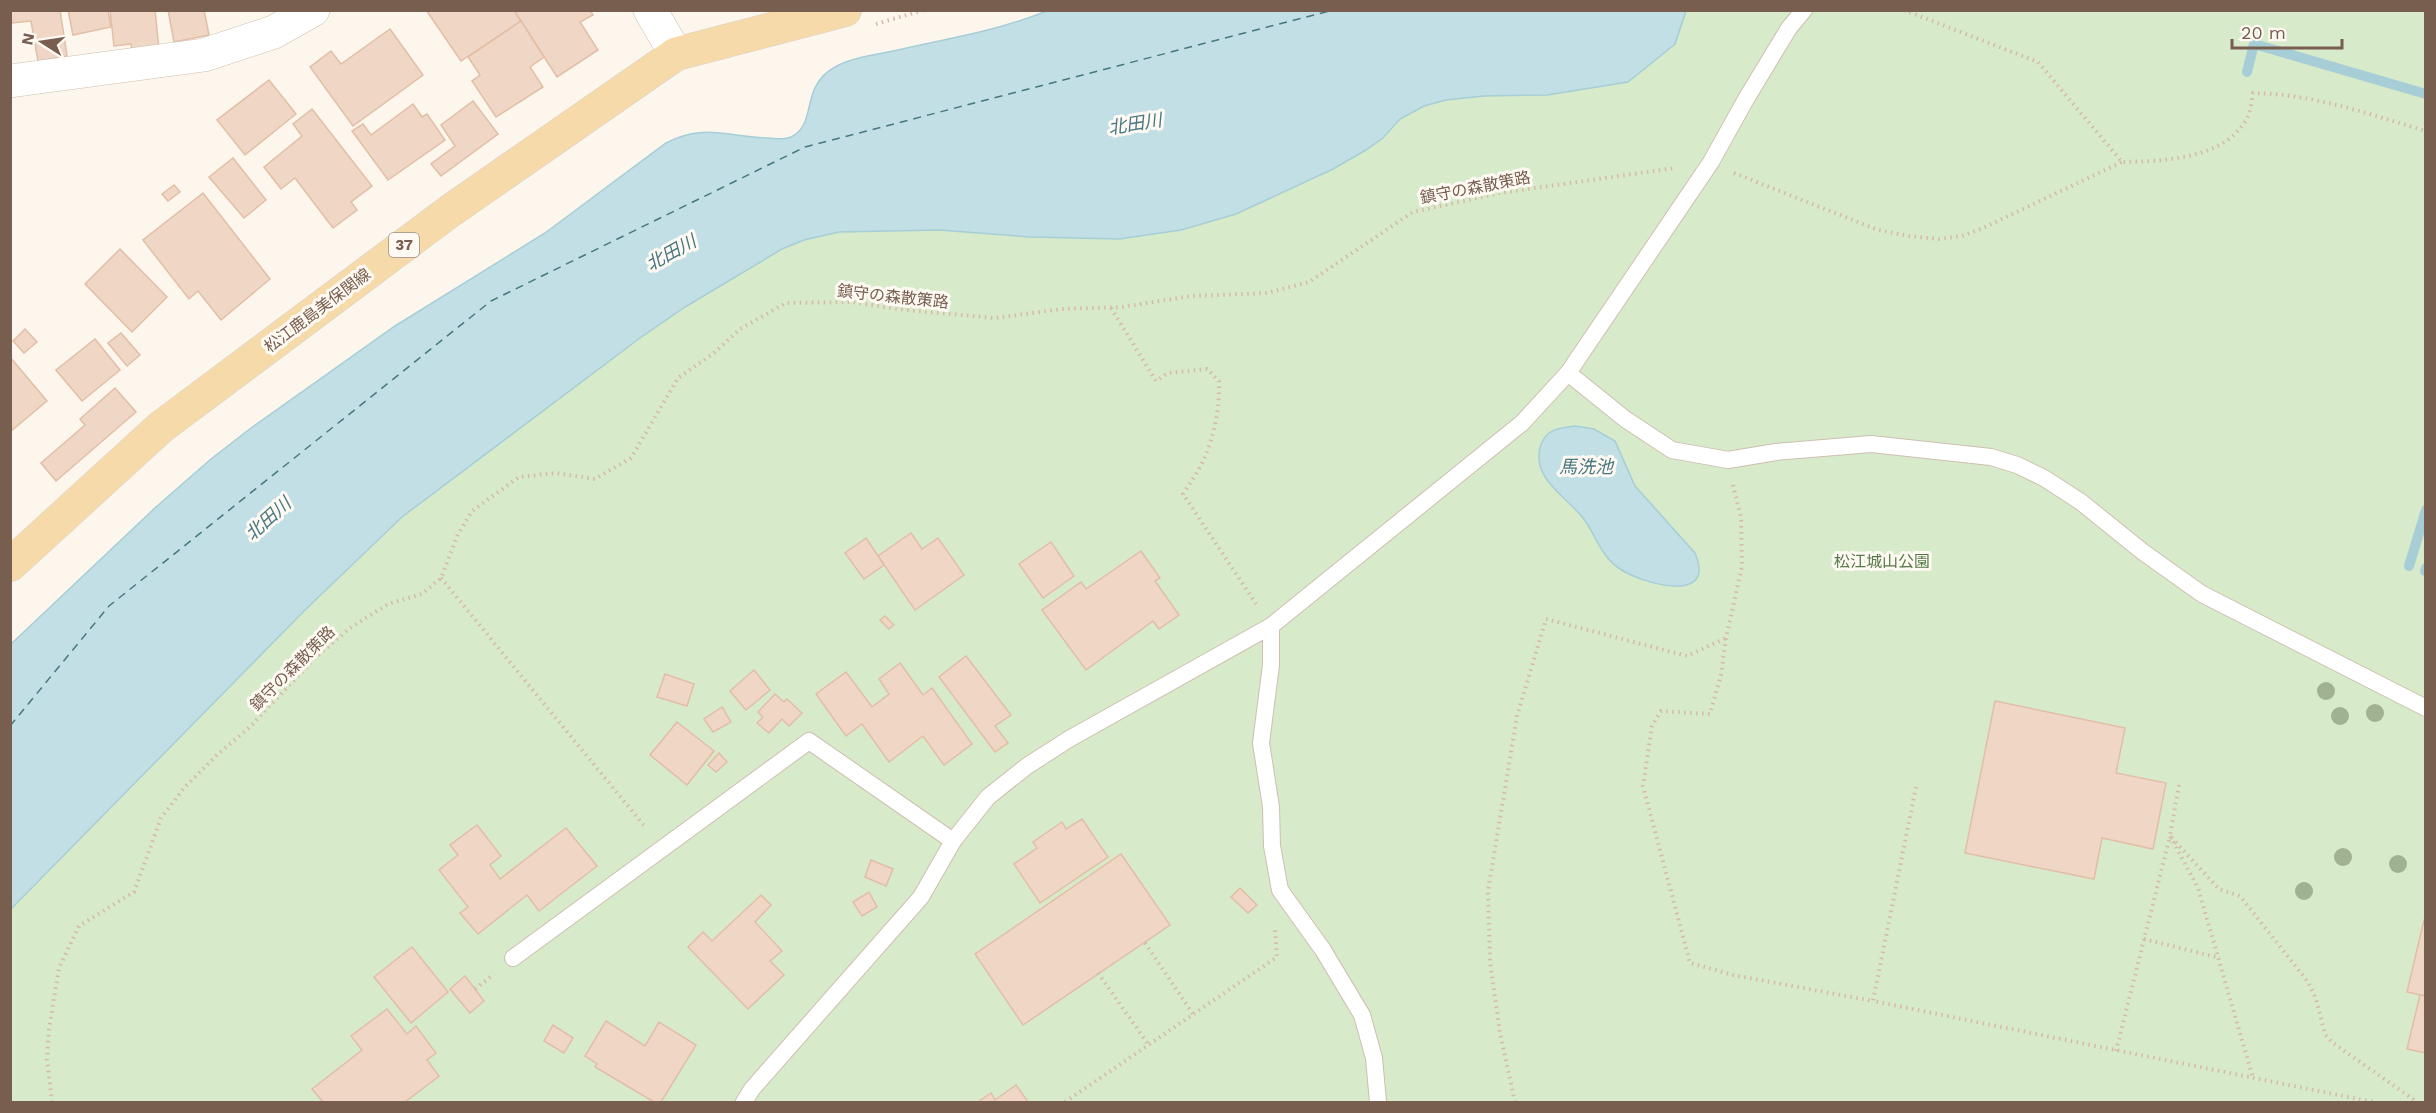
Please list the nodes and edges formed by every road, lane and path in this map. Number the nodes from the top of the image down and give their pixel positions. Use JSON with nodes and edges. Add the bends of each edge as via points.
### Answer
{"nodes":[{"id":1,"x":313,"y":10,"type":"edge"},
{"id":2,"x":650,"y":10,"type":"edge"},
{"id":3,"x":845,"y":10,"type":"edge"},
{"id":4,"x":1804,"y":10,"type":"edge"},
{"id":5,"x":1904,"y":10,"type":"edge"},
{"id":6,"x":676,"y":54,"type":"junction"},
{"id":7,"x":10,"y":81,"type":"edge"},
{"id":8,"x":2426,"y":130,"type":"edge"},
{"id":9,"x":1711,"y":162,"type":"junction"},
{"id":10,"x":2121,"y":162,"type":"junction"},
{"id":11,"x":1110,"y":307,"type":"junction"},
{"id":12,"x":1568,"y":373,"type":"junction"},
{"id":13,"x":1728,"y":460,"type":"junction"},
{"id":14,"x":10,"y":565,"type":"edge"},
{"id":15,"x":441,"y":578,"type":"junction"},
{"id":16,"x":1271,"y":626,"type":"junction"},
{"id":17,"x":1726,"y":638,"type":"junction"},
{"id":18,"x":2426,"y":708,"type":"edge"},
{"id":19,"x":2179,"y":785,"type":"dead end"},
{"id":20,"x":1916,"y":787,"type":"dead end"},
{"id":21,"x":2170,"y":836,"type":"junction"},
{"id":22,"x":953,"y":841,"type":"junction"},
{"id":23,"x":663,"y":848,"type":"junction"},
{"id":24,"x":1280,"y":890,"type":"junction"},
{"id":25,"x":2144,"y":939,"type":"junction"},
{"id":26,"x":1145,"y":943,"type":"dead end"},
{"id":27,"x":513,"y":958,"type":"dead end"},
{"id":28,"x":2220,"y":958,"type":"junction"},
{"id":29,"x":1098,"y":973,"type":"dead end"},
{"id":30,"x":1873,"y":1001,"type":"junction"},
{"id":31,"x":1193,"y":1014,"type":"junction"},
{"id":32,"x":1148,"y":1044,"type":"junction"},
{"id":33,"x":2116,"y":1051,"type":"junction"},
{"id":34,"x":2254,"y":1078,"type":"junction"},
{"id":35,"x":52,"y":1102,"type":"edge"},
{"id":36,"x":744,"y":1102,"type":"edge"},
{"id":37,"x":1065,"y":1102,"type":"edge"},
{"id":38,"x":1378,"y":1102,"type":"edge"},
{"id":39,"x":1515,"y":1102,"type":"edge"},
{"id":40,"x":2373,"y":1102,"type":"edge"},
{"id":41,"x":2417,"y":1102,"type":"edge"}],
"edges":[{"from":1,"to":7,"type":"street","via":[[274,32],[204,55]]},
{"from":2,"to":6,"type":"street"},
{"from":3,"to":6,"type":"main road","name":"松江鹿島美保関線","number":"37"},
{"from":4,"to":9,"type":"lane","via":[[1789,28]]},
{"from":5,"to":10,"type":"path","via":[[2038,62]]},
{"from":6,"to":14,"type":"main road","name":"松江鹿島美保関線","number":"37","via":[[450,211],[161,427]]},
{"from":8,"to":10,"type":"path","via":[[2328,102],[2279,93],[2253,93],[2249,114],[2241,126],[2210,150],[2161,161]]},
{"from":9,"to":10,"type":"path","via":[[1878,230],[1939,239],[1983,228]]},
{"from":9,"to":11,"type":"path","name":"鎮守の森散策路","via":[[1500,193],[1413,212],[1309,282],[1267,293],[1191,296]]},
{"from":9,"to":12,"type":"lane"},
{"from":11,"to":15,"type":"path","name":"鎮守の森散策路","via":[[995,318],[851,302],[786,303],[740,329],[678,378],[631,458],[595,479],[556,473],[519,477],[472,511]]},
{"from":11,"to":16,"type":"path","via":[[1156,381],[1168,372],[1207,369],[1219,381],[1217,408],[1203,462],[1183,494]]},
{"from":12,"to":13,"type":"lane","via":[[1625,419],[1672,450]]},
{"from":12,"to":16,"type":"lane","via":[[1522,423]]},
{"from":13,"to":17,"type":"path","via":[[1741,518],[1742,566]]},
{"from":13,"to":18,"type":"lane","via":[[1870,444],[1991,457],[2017,465],[2081,502],[2202,594]]},
{"from":15,"to":23,"type":"path"},
{"from":15,"to":35,"type":"path","name":"鎮守の森散策路","via":[[422,594],[388,604],[350,628],[314,659],[250,727],[184,788],[160,818],[134,892],[79,926],[59,968],[53,1002],[46,1060]]},
{"from":16,"to":22,"type":"lane","via":[[1027,766],[988,797]]},
{"from":16,"to":24,"type":"lane","via":[[1271,665],[1261,743]]},
{"from":17,"to":30,"type":"path","via":[[1710,714],[1661,711],[1652,726],[1643,786],[1690,963],[1733,975]]},
{"from":17,"to":39,"type":"path","via":[[1687,656],[1546,619],[1517,716],[1488,891],[1490,962]]},
{"from":19,"to":21,"type":"path"},
{"from":20,"to":30,"type":"path"},
{"from":21,"to":25,"type":"path"},
{"from":21,"to":28,"type":"path","via":[[2199,888]]},
{"from":21,"to":41,"type":"path","via":[[2219,890],[2240,896],[2308,982],[2325,1034],[2333,1043]]},
{"from":22,"to":23,"type":"lane","via":[[809,741]]},
{"from":22,"to":36,"type":"lane","via":[[921,897]]},
{"from":23,"to":27,"type":"lane"},
{"from":24,"to":31,"type":"path","via":[[1275,911],[1277,957]]},
{"from":24,"to":38,"type":"lane","via":[[1323,950],[1362,1015],[1374,1058]]},
{"from":25,"to":28,"type":"path"},
{"from":25,"to":33,"type":"path"},
{"from":26,"to":31,"type":"path"},
{"from":28,"to":34,"type":"path"},
{"from":29,"to":32,"type":"path"},
{"from":30,"to":33,"type":"path"},
{"from":31,"to":32,"type":"path"},
{"from":32,"to":37,"type":"path"},
{"from":33,"to":34,"type":"path"},
{"from":34,"to":40,"type":"path"}]}
